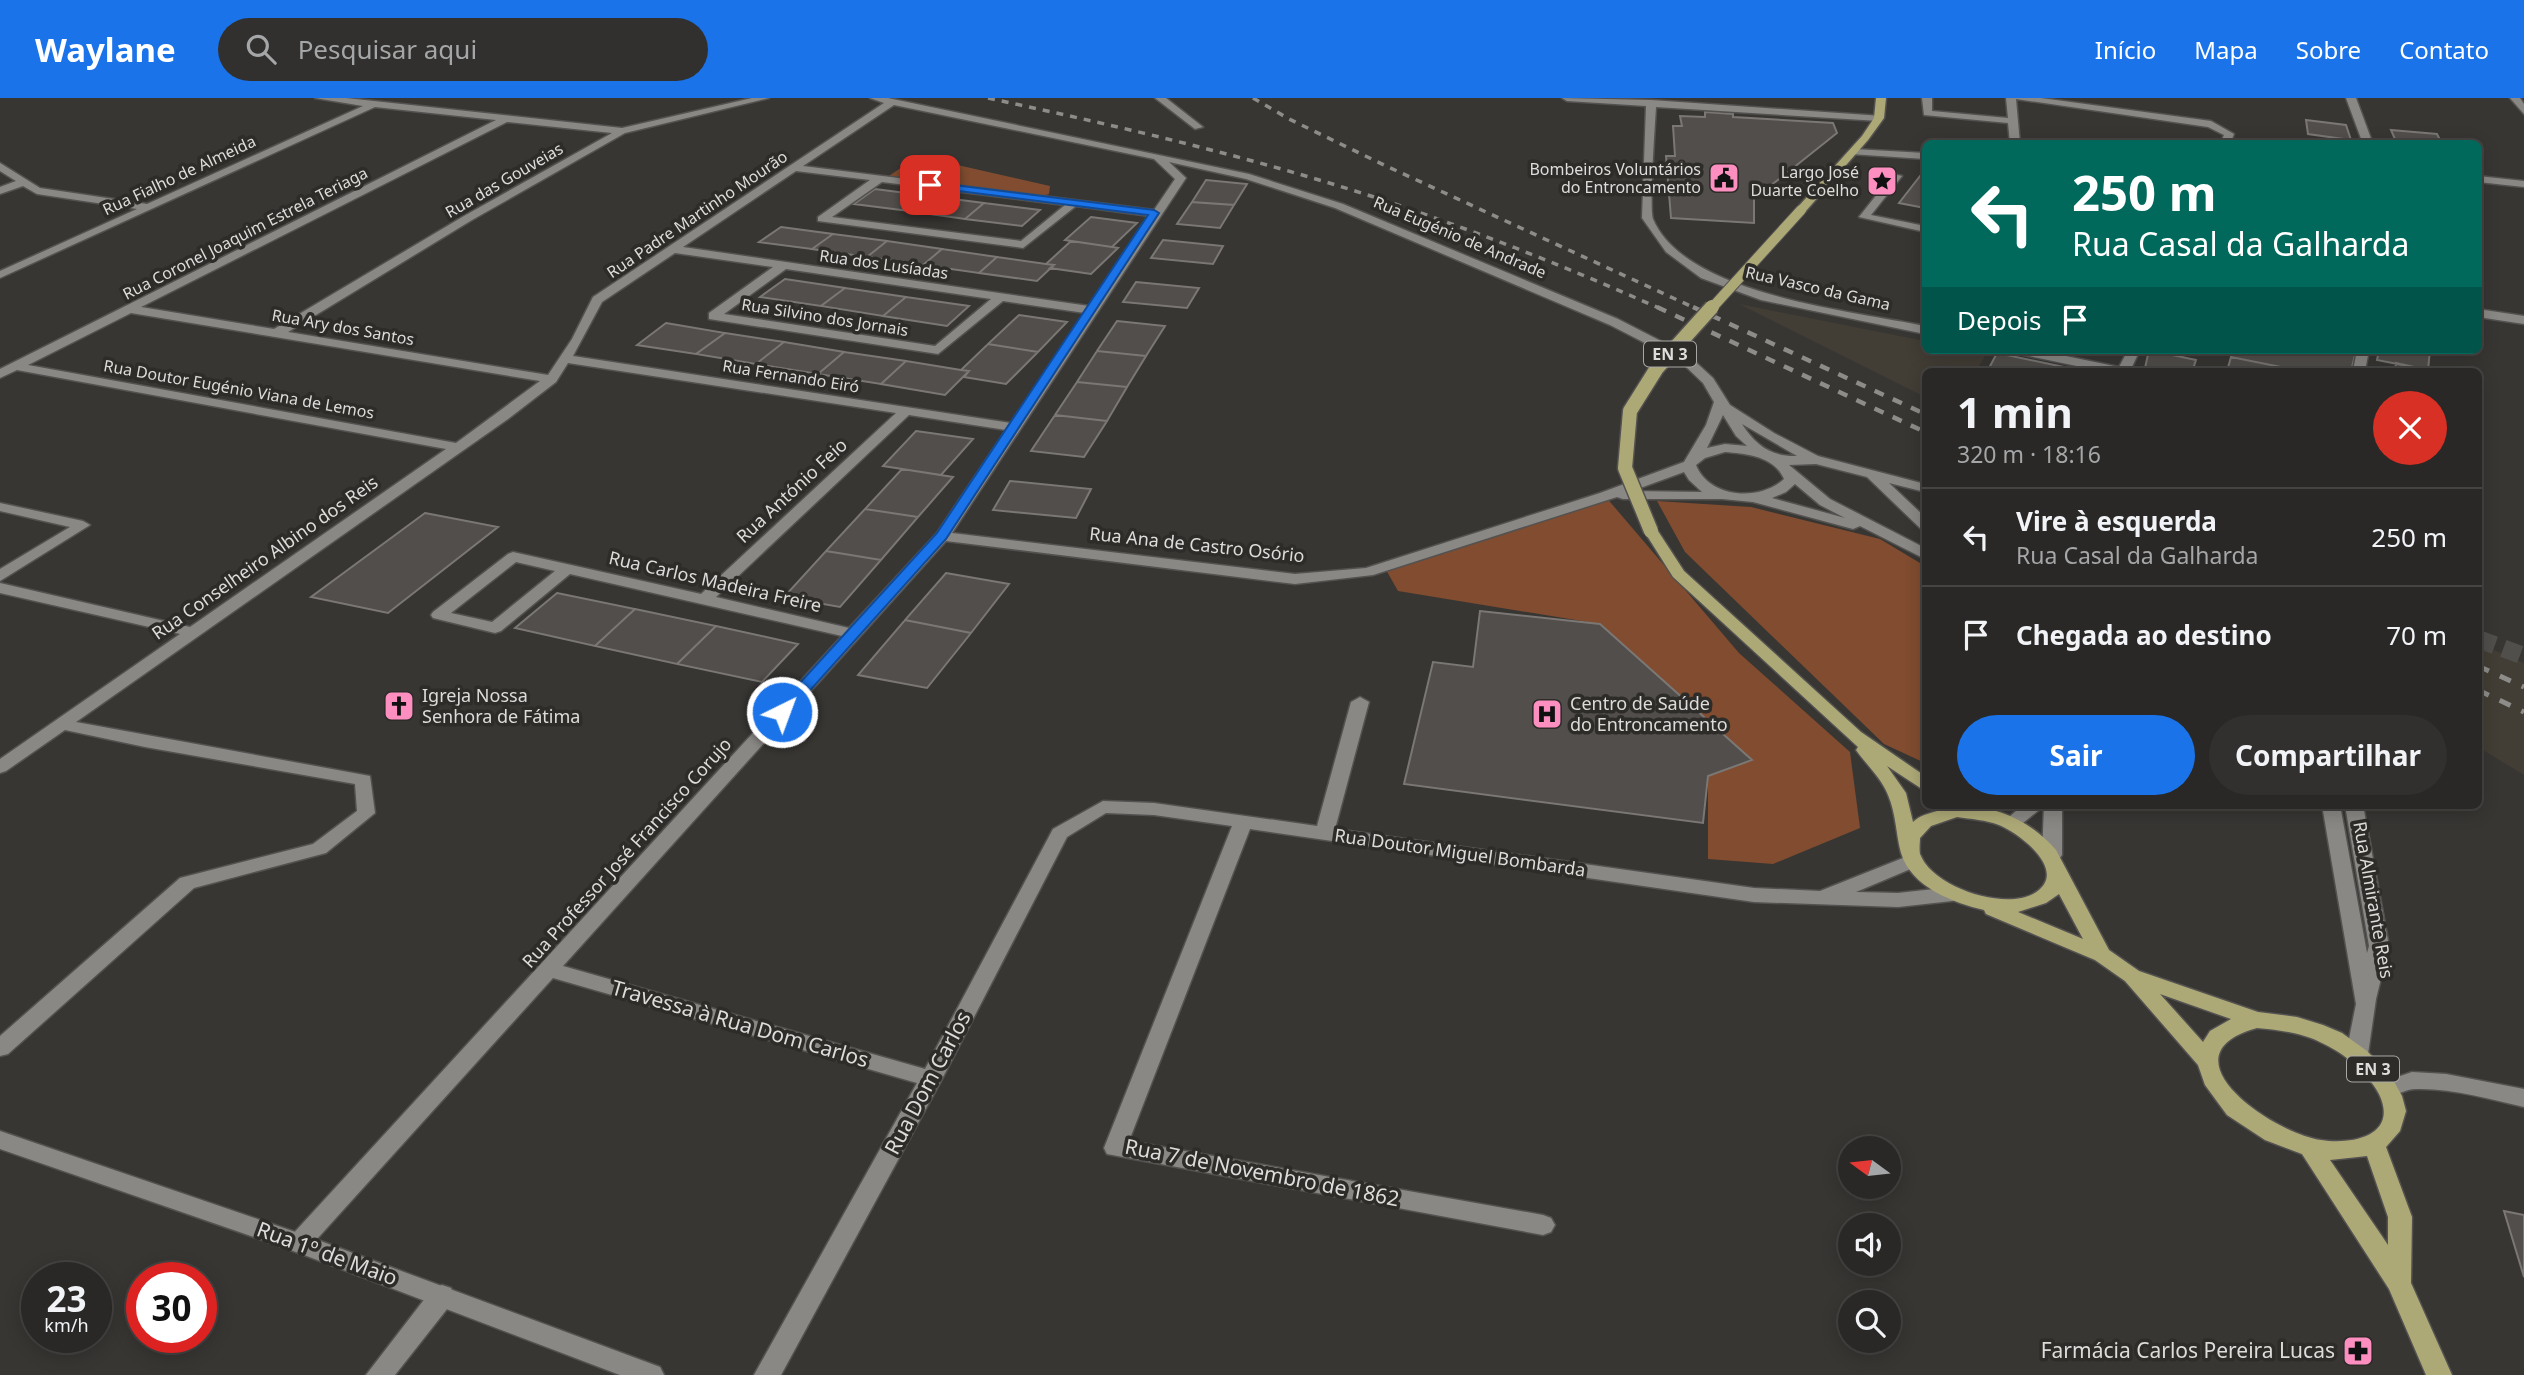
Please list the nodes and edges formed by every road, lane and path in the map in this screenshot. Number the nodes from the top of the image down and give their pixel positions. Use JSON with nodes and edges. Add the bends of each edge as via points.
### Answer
{"nodes":[{"id":1,"x":324,"y":98,"type":"edge"},
{"id":2,"x":765,"y":98,"type":"edge"},
{"id":3,"x":1160,"y":98,"type":"edge"},
{"id":4,"x":1567,"y":98,"type":"edge"},
{"id":5,"x":1881,"y":98,"type":"edge"},
{"id":6,"x":1927,"y":98,"type":"edge"},
{"id":7,"x":2011,"y":98,"type":"edge"},
{"id":8,"x":2020,"y":98,"type":"edge"},
{"id":9,"x":2351,"y":98,"type":"edge"},
{"id":10,"x":2515,"y":98,"type":"edge"},
{"id":11,"x":1591,"y":99,"type":"edge"},
{"id":12,"x":883,"y":100,"type":"edge"},
{"id":13,"x":1709,"y":102,"type":"edge"},
{"id":14,"x":1651,"y":103,"type":"junction"},
{"id":15,"x":372,"y":104,"type":"junction"},
{"id":16,"x":2524,"y":111,"type":"edge"},
{"id":17,"x":1879,"y":118,"type":"junction"},
{"id":18,"x":504,"y":120,"type":"junction"},
{"id":19,"x":2013,"y":121,"type":"junction"},
{"id":20,"x":1198,"y":127,"type":"dead end"},
{"id":21,"x":622,"y":131,"type":"junction"},
{"id":22,"x":1866,"y":138,"type":"junction"},
{"id":23,"x":2015,"y":140,"type":"edge"},
{"id":24,"x":2227,"y":140,"type":"edge"},
{"id":25,"x":2367,"y":140,"type":"edge"},
{"id":26,"x":1854,"y":152,"type":"junction"},
{"id":27,"x":1912,"y":154,"type":"junction"},
{"id":28,"x":1922,"y":156,"type":"edge"},
{"id":29,"x":1157,"y":157,"type":"junction"},
{"id":30,"x":0,"y":166,"type":"edge"},
{"id":31,"x":795,"y":168,"type":"junction"},
{"id":32,"x":1897,"y":176,"type":"dead end"},
{"id":33,"x":879,"y":179,"type":"junction"},
{"id":34,"x":2482,"y":179,"type":"edge"},
{"id":35,"x":24,"y":182,"type":"junction"},
{"id":36,"x":2524,"y":184,"type":"edge"},
{"id":37,"x":0,"y":191,"type":"edge"},
{"id":38,"x":1074,"y":203,"type":"junction"},
{"id":39,"x":148,"y":207,"type":"junction"},
{"id":40,"x":1154,"y":213,"type":"junction"},
{"id":41,"x":1922,"y":228,"type":"edge"},
{"id":42,"x":672,"y":249,"type":"junction"},
{"id":43,"x":784,"y":265,"type":"junction"},
{"id":44,"x":0,"y":275,"type":"edge"},
{"id":45,"x":1000,"y":297,"type":"junction"},
{"id":46,"x":129,"y":309,"type":"junction"},
{"id":47,"x":1091,"y":310,"type":"junction"},
{"id":48,"x":2482,"y":314,"type":"edge"},
{"id":49,"x":2524,"y":320,"type":"edge"},
{"id":50,"x":1922,"y":329,"type":"edge"},
{"id":51,"x":277,"y":333,"type":"junction"},
{"id":52,"x":2038,"y":354,"type":"edge"},
{"id":53,"x":565,"y":359,"type":"junction"},
{"id":54,"x":0,"y":362,"type":"edge"},
{"id":55,"x":15,"y":366,"type":"junction"},
{"id":56,"x":2106,"y":368,"type":"edge"},
{"id":57,"x":0,"y":374,"type":"edge"},
{"id":58,"x":551,"y":379,"type":"junction"},
{"id":59,"x":1720,"y":403,"type":"junction"},
{"id":60,"x":905,"y":412,"type":"junction"},
{"id":61,"x":1013,"y":427,"type":"junction"},
{"id":62,"x":456,"y":447,"type":"junction"},
{"id":63,"x":1763,"y":454,"type":"junction"},
{"id":64,"x":1816,"y":460,"type":"junction"},
{"id":65,"x":1692,"y":461,"type":"junction"},
{"id":66,"x":1783,"y":466,"type":"junction"},
{"id":67,"x":1872,"y":475,"type":"junction"},
{"id":68,"x":1922,"y":487,"type":"edge"},
{"id":69,"x":1605,"y":496,"type":"junction"},
{"id":70,"x":1734,"y":497,"type":"junction"},
{"id":71,"x":1754,"y":498,"type":"junction"},
{"id":72,"x":0,"y":507,"type":"edge"},
{"id":73,"x":1922,"y":521,"type":"edge"},
{"id":74,"x":1887,"y":534,"type":"junction"},
{"id":75,"x":942,"y":536,"type":"junction"},
{"id":76,"x":1922,"y":552,"type":"edge"},
{"id":77,"x":568,"y":569,"type":"junction"},
{"id":78,"x":0,"y":576,"type":"edge"},
{"id":79,"x":0,"y":588,"type":"edge"},
{"id":80,"x":705,"y":599,"type":"junction"},
{"id":81,"x":192,"y":632,"type":"junction"},
{"id":82,"x":853,"y":634,"type":"junction"},
{"id":83,"x":1360,"y":702,"type":"dead end"},
{"id":84,"x":61,"y":723,"type":"junction"},
{"id":85,"x":1855,"y":736,"type":"junction"},
{"id":86,"x":0,"y":767,"type":"edge"},
{"id":87,"x":1922,"y":783,"type":"edge"},
{"id":88,"x":1104,"y":807,"type":"joint"},
{"id":89,"x":1973,"y":809,"type":"edge"},
{"id":90,"x":2030,"y":809,"type":"edge"},
{"id":91,"x":2053,"y":809,"type":"edge"},
{"id":92,"x":2332,"y":809,"type":"edge"},
{"id":93,"x":2355,"y":809,"type":"edge"},
{"id":94,"x":1983,"y":814,"type":"junction"},
{"id":95,"x":1243,"y":822,"type":"junction"},
{"id":96,"x":2011,"y":823,"type":"junction"},
{"id":97,"x":1324,"y":834,"type":"junction"},
{"id":98,"x":1910,"y":851,"type":"junction"},
{"id":99,"x":2054,"y":864,"type":"junction"},
{"id":100,"x":1952,"y":894,"type":"junction"},
{"id":101,"x":1817,"y":898,"type":"junction"},
{"id":102,"x":1980,"y":904,"type":"junction"},
{"id":103,"x":2102,"y":955,"type":"junction"},
{"id":104,"x":548,"y":969,"type":"junction"},
{"id":105,"x":2132,"y":976,"type":"junction"},
{"id":106,"x":2366,"y":1004,"type":"junction"},
{"id":107,"x":2257,"y":1020,"type":"junction"},
{"id":108,"x":0,"y":1048,"type":"edge"},
{"id":109,"x":2357,"y":1054,"type":"junction"},
{"id":110,"x":2208,"y":1062,"type":"junction"},
{"id":111,"x":931,"y":1079,"type":"junction"},
{"id":112,"x":2388,"y":1089,"type":"junction"},
{"id":113,"x":2524,"y":1098,"type":"edge"},
{"id":114,"x":0,"y":1140,"type":"edge"},
{"id":115,"x":2374,"y":1144,"type":"junction"},
{"id":116,"x":2309,"y":1148,"type":"junction"},
{"id":117,"x":1543,"y":1225,"type":"dead end"},
{"id":118,"x":299,"y":1243,"type":"junction"},
{"id":119,"x":2399,"y":1283,"type":"junction"},
{"id":120,"x":442,"y":1296,"type":"junction"},
{"id":121,"x":379,"y":1375,"type":"edge"},
{"id":122,"x":651,"y":1375,"type":"edge"},
{"id":123,"x":767,"y":1375,"type":"edge"},
{"id":124,"x":2439,"y":1375,"type":"edge"}],
"edges":[{"from":1,"to":15,"type":"street"},
{"from":2,"to":21,"type":"street","name":"Rua das Gouveias"},
{"from":3,"to":20,"type":"street"},
{"from":4,"to":11,"type":"street"},
{"from":5,"to":17,"type":"main road","number":"EN 3"},
{"from":6,"to":19,"type":"street","via":[[1927,113]]},
{"from":7,"to":19,"type":"street"},
{"from":8,"to":24,"type":"street","via":[[2211,124],[2229,134]]},
{"from":9,"to":25,"type":"street"},
{"from":10,"to":16,"type":"street"},
{"from":11,"to":14,"type":"street"},
{"from":12,"to":29,"type":"street"},
{"from":12,"to":31,"type":"street","name":"Rua Padre Martinho Mourão"},
{"from":13,"to":14,"type":"street"},
{"from":13,"to":17,"type":"street"},
{"from":14,"to":50,"type":"street","name":"Rua Vasco da Gama","via":[[1647,218],[1670,250],[1705,276],[1765,297]]},
{"from":15,"to":18,"type":"street"},
{"from":15,"to":39,"type":"street","name":"Rua Fialho de Almeida"},
{"from":17,"to":22,"type":"main road","number":"EN 3"},
{"from":18,"to":21,"type":"street"},
{"from":18,"to":46,"type":"street","name":"Rua Coronel Joaquim Estrela Teriaga"},
{"from":19,"to":23,"type":"street"},
{"from":21,"to":51,"type":"street","name":"Rua das Gouveias"},
{"from":22,"to":26,"type":"main road","number":"EN 3"},
{"from":22,"to":27,"type":"street"},
{"from":26,"to":27,"type":"street"},
{"from":26,"to":85,"type":"main road","number":"EN 3","bridge":true,"via":[[1657,368],[1630,411],[1625,468],[1651,531],[1678,574]]},
{"from":27,"to":28,"type":"street"},
{"from":29,"to":40,"type":"street","name":"Rua Professor José Francisco Corujo","via":[[1181,177]]},
{"from":29,"to":59,"type":"street","name":"Rua Eugénio de Andrade","via":[[1250,177],[1339,205],[1614,322],[1684,358],[1708,381]]},
{"from":30,"to":35,"type":"street"},
{"from":31,"to":33,"type":"street"},
{"from":31,"to":42,"type":"street","name":"Rua Padre Martinho Mourão"},
{"from":32,"to":41,"type":"street","via":[[1864,217]]},
{"from":33,"to":38,"type":"street"},
{"from":33,"to":38,"type":"street","via":[[822,219],[1023,245]]},
{"from":34,"to":36,"type":"street"},
{"from":35,"to":37,"type":"street"},
{"from":35,"to":39,"type":"street","via":[[37,191]]},
{"from":38,"to":40,"type":"street"},
{"from":39,"to":44,"type":"street","name":"Rua Fialho de Almeida"},
{"from":40,"to":47,"type":"street","name":"Rua Professor José Francisco Corujo"},
{"from":42,"to":43,"type":"street","name":"Rua dos Lusíadas"},
{"from":42,"to":53,"type":"street","name":"Rua Padre Martinho Mourão","via":[[597,300]]},
{"from":43,"to":45,"type":"street","name":"Rua dos Lusíadas"},
{"from":43,"to":45,"type":"street","name":"Rua Silvino dos Jornais","via":[[713,316],[938,350]]},
{"from":45,"to":47,"type":"street","name":"Rua dos Lusíadas"},
{"from":46,"to":51,"type":"street","name":"Rua Ary dos Santos"},
{"from":46,"to":55,"type":"street","name":"Rua Coronel Joaquim Estrela Teriaga"},
{"from":47,"to":61,"type":"street","name":"Rua Professor José Francisco Corujo"},
{"from":48,"to":49,"type":"street"},
{"from":51,"to":58,"type":"street","name":"Rua Ary dos Santos"},
{"from":52,"to":56,"type":"street"},
{"from":53,"to":58,"type":"street","name":"Rua Padre Martinho Mourão"},
{"from":53,"to":60,"type":"street","name":"Rua Fernando Eiró"},
{"from":54,"to":55,"type":"street","name":"Rua Doutor Eugénio Viana de Lemos"},
{"from":55,"to":57,"type":"street","name":"Rua Coronel Joaquim Estrela Teriaga"},
{"from":55,"to":62,"type":"street","name":"Rua Doutor Eugénio Viana de Lemos"},
{"from":58,"to":62,"type":"street","name":"Rua Conselheiro Albino dos Reis"},
{"from":59,"to":63,"type":"street","name":"Rua Eugénio de Andrade"},
{"from":59,"to":64,"type":"street","name":"Rua Eugénio de Andrade"},
{"from":59,"to":65,"type":"street"},
{"from":60,"to":61,"type":"street","name":"Rua Fernando Eiró"},
{"from":60,"to":80,"type":"street","name":"Rua António Feio"},
{"from":61,"to":75,"type":"street","name":"Rua Professor José Francisco Corujo"},
{"from":62,"to":81,"type":"street","name":"Rua Conselheiro Albino dos Reis"},
{"from":63,"to":65,"type":"street","name":"Rua Ana de Castro Osório","via":[[1725,448],[1707,451]]},
{"from":63,"to":66,"type":"street"},
{"from":64,"to":66,"type":"street"},
{"from":64,"to":67,"type":"street"},
{"from":65,"to":69,"type":"street","name":"Rua Ana de Castro Osório"},
{"from":65,"to":70,"type":"street","via":[[1690,475],[1700,484]]},
{"from":66,"to":71,"type":"street","via":[[1791,480],[1785,489]]},
{"from":66,"to":74,"type":"street","via":[[1825,502]]},
{"from":67,"to":68,"type":"street"},
{"from":67,"to":73,"type":"street"},
{"from":69,"to":70,"type":"street","name":"Rua Ana de Castro Osório"},
{"from":69,"to":75,"type":"street","name":"Rua Ana de Castro Osório","via":[[1377,570],[1295,579]]},
{"from":70,"to":71,"type":"street","name":"Rua Ana de Castro Osório"},
{"from":71,"to":74,"type":"street"},
{"from":72,"to":78,"type":"street","via":[[83,525]]},
{"from":74,"to":76,"type":"street"},
{"from":75,"to":82,"type":"street","name":"Rua Professor José Francisco Corujo"},
{"from":77,"to":77,"type":"street","name":"Rua Carlos Madeira Freire","via":[[495,628],[439,615],[513,557]]},
{"from":77,"to":80,"type":"street","name":"Rua Carlos Madeira Freire"},
{"from":79,"to":81,"type":"street"},
{"from":80,"to":82,"type":"street","name":"Rua Carlos Madeira Freire"},
{"from":81,"to":84,"type":"street","name":"Rua Conselheiro Albino dos Reis"},
{"from":82,"to":104,"type":"street","name":"Rua Professor José Francisco Corujo"},
{"from":83,"to":97,"type":"street"},
{"from":84,"to":86,"type":"street","name":"Rua Conselheiro Albino dos Reis"},
{"from":84,"to":108,"type":"street","via":[[364,780],[366,813],[319,849],[187,883]]},
{"from":85,"to":87,"type":"main road","number":"EN 3"},
{"from":85,"to":98,"type":"main road","number":"EN 3","via":[[1897,793]]},
{"from":88,"to":95,"type":"street","name":"Rua Doutor Miguel Bombarda"},
{"from":88,"to":111,"type":"street","name":"Rua Dom Carlos","via":[[1060,833]]},
{"from":89,"to":94,"type":"main road","number":"EN 3"},
{"from":90,"to":96,"type":"street"},
{"from":91,"to":99,"type":"street"},
{"from":92,"to":106,"type":"street","name":"Rua Almirante Reis"},
{"from":93,"to":106,"type":"street","name":"Rua Almirante Reis","via":[[2379,946]]},
{"from":94,"to":96,"type":"main road","number":"EN 3"},
{"from":94,"to":98,"type":"main road","number":"EN 3","via":[[1956,811],[1932,816],[1915,827]]},
{"from":95,"to":97,"type":"street","name":"Rua Doutor Miguel Bombarda"},
{"from":95,"to":117,"type":"street","name":"Rua 7 de Novembro de 1862","via":[[1115,1148]]},
{"from":96,"to":99,"type":"main road","number":"EN 3","via":[[2035,837]]},
{"from":97,"to":101,"type":"street","name":"Rua Doutor Miguel Bombarda","via":[[1754,895]]},
{"from":98,"to":100,"type":"main road","number":"EN 3","via":[[1927,878]]},
{"from":98,"to":101,"type":"street","via":[[1873,879]]},
{"from":99,"to":102,"type":"main road","number":"EN 3","via":[[2052,890],[2035,902],[2010,907]]},
{"from":99,"to":103,"type":"main road","number":"EN 3"},
{"from":100,"to":101,"type":"street","name":"Rua Doutor Miguel Bombarda","via":[[1898,901]]},
{"from":100,"to":102,"type":"main road","number":"EN 3"},
{"from":102,"to":103,"type":"main road","number":"EN 3"},
{"from":103,"to":105,"type":"main road","number":"EN 3"},
{"from":104,"to":111,"type":"street","name":"Travessa à Rua Dom Carlos"},
{"from":104,"to":118,"type":"street","name":"Rua Professor José Francisco Corujo"},
{"from":105,"to":107,"type":"main road","number":"EN 3"},
{"from":105,"to":110,"type":"main road","number":"EN 3"},
{"from":106,"to":109,"type":"street","name":"Rua Almirante Reis"},
{"from":107,"to":109,"type":"main road","number":"EN 3","via":[[2308,1028]]},
{"from":107,"to":110,"type":"main road","number":"EN 3","via":[[2235,1023],[2220,1032],[2210,1045]]},
{"from":109,"to":112,"type":"main road","number":"EN 3"},
{"from":110,"to":116,"type":"main road","number":"EN 3","via":[[2214,1082],[2251,1121]]},
{"from":111,"to":123,"type":"street","name":"Rua Dom Carlos"},
{"from":112,"to":113,"type":"street","via":[[2412,1080],[2446,1082]]},
{"from":112,"to":115,"type":"main road","number":"EN 3","via":[[2395,1111],[2390,1130]]},
{"from":114,"to":118,"type":"street","name":"Rua 1º de Maio"},
{"from":115,"to":116,"type":"main road","number":"EN 3","via":[[2357,1150]]},
{"from":115,"to":119,"type":"main road","via":[[2400,1217]]},
{"from":116,"to":119,"type":"main road"},
{"from":118,"to":120,"type":"street","name":"Rua 1º de Maio"},
{"from":119,"to":124,"type":"main road"},
{"from":120,"to":121,"type":"street"},
{"from":120,"to":122,"type":"street","name":"Rua 1º de Maio"}]}
